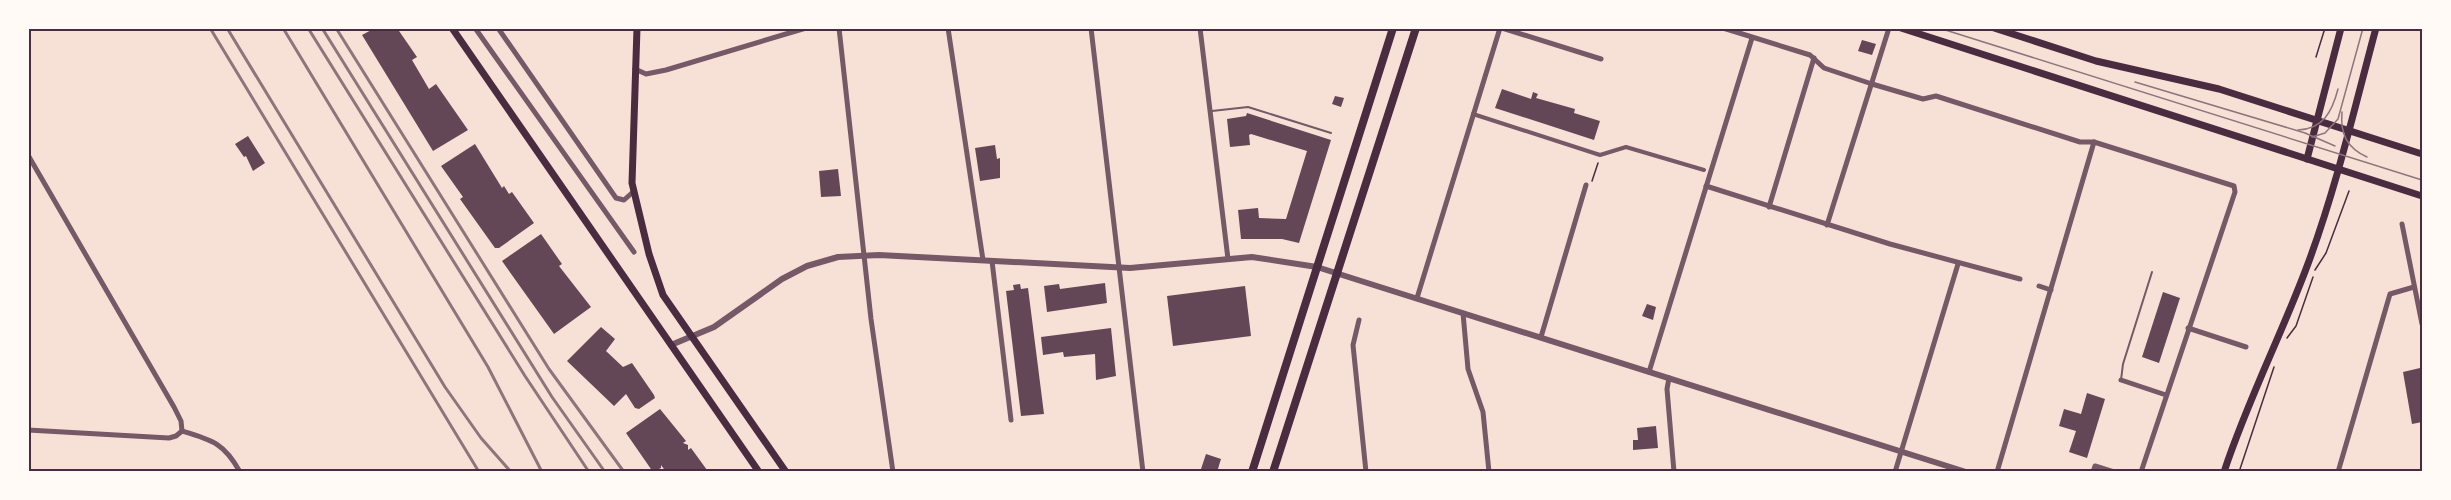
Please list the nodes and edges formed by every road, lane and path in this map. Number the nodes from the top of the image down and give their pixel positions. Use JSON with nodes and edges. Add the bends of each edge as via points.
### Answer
{"nodes":[{"id":1,"x":452,"y":28,"type":"edge"},
{"id":2,"x":475,"y":28,"type":"edge"},
{"id":3,"x":498,"y":28,"type":"edge"},
{"id":4,"x":637,"y":28,"type":"edge"},
{"id":5,"x":806,"y":28,"type":"edge"},
{"id":6,"x":839,"y":28,"type":"edge"},
{"id":7,"x":948,"y":28,"type":"edge"},
{"id":8,"x":1091,"y":28,"type":"edge"},
{"id":9,"x":1200,"y":28,"type":"edge"},
{"id":10,"x":1394,"y":28,"type":"edge"},
{"id":11,"x":1416,"y":28,"type":"edge"},
{"id":12,"x":1501,"y":28,"type":"edge"},
{"id":13,"x":1723,"y":28,"type":"edge"},
{"id":14,"x":1889,"y":28,"type":"edge"},
{"id":15,"x":1901,"y":28,"type":"edge"},
{"id":16,"x":1994,"y":28,"type":"edge"},
{"id":17,"x":2325,"y":28,"type":"edge"},
{"id":18,"x":2341,"y":28,"type":"edge"},
{"id":19,"x":2376,"y":28,"type":"edge"},
{"id":20,"x":1752,"y":38,"type":"junction"},
{"id":21,"x":2316,"y":57,"type":"dead end"},
{"id":22,"x":1814,"y":58,"type":"junction"},
{"id":23,"x":1601,"y":59,"type":"dead end"},
{"id":24,"x":635,"y":69,"type":"junction"},
{"id":25,"x":1872,"y":84,"type":"junction"},
{"id":26,"x":1210,"y":111,"type":"junction"},
{"id":27,"x":1473,"y":114,"type":"junction"},
{"id":28,"x":2317,"y":120,"type":"junction"},
{"id":29,"x":2349,"y":130,"type":"junction"},
{"id":30,"x":1332,"y":133,"type":"dead end"},
{"id":31,"x":2094,"y":142,"type":"junction"},
{"id":32,"x":2422,"y":154,"type":"edge"},
{"id":33,"x":28,"y":155,"type":"edge"},
{"id":34,"x":1600,"y":155,"type":"junction"},
{"id":35,"x":2307,"y":159,"type":"junction"},
{"id":36,"x":1704,"y":170,"type":"dead end"},
{"id":37,"x":2339,"y":170,"type":"junction"},
{"id":38,"x":1586,"y":185,"type":"joint"},
{"id":39,"x":1706,"y":186,"type":"junction"},
{"id":40,"x":2349,"y":191,"type":"dead end"},
{"id":41,"x":633,"y":192,"type":"junction"},
{"id":42,"x":2422,"y":196,"type":"edge"},
{"id":43,"x":1768,"y":207,"type":"junction"},
{"id":44,"x":2402,"y":224,"type":"dead end"},
{"id":45,"x":1827,"y":225,"type":"junction"},
{"id":46,"x":634,"y":252,"type":"dead end"},
{"id":47,"x":863,"y":255,"type":"junction"},
{"id":48,"x":1228,"y":259,"type":"junction"},
{"id":49,"x":983,"y":260,"type":"junction"},
{"id":50,"x":992,"y":261,"type":"junction"},
{"id":51,"x":1958,"y":264,"type":"junction"},
{"id":52,"x":1317,"y":267,"type":"junction"},
{"id":53,"x":1118,"y":268,"type":"junction"},
{"id":54,"x":1335,"y":273,"type":"junction"},
{"id":55,"x":2152,"y":273,"type":"dead end"},
{"id":56,"x":2020,"y":279,"type":"dead end"},
{"id":57,"x":2039,"y":286,"type":"dead end"},
{"id":58,"x":2414,"y":287,"type":"junction"},
{"id":59,"x":2051,"y":290,"type":"junction"},
{"id":60,"x":1417,"y":298,"type":"junction"},
{"id":61,"x":1462,"y":313,"type":"junction"},
{"id":62,"x":1359,"y":320,"type":"dead end"},
{"id":63,"x":2422,"y":324,"type":"edge"},
{"id":64,"x":2188,"y":328,"type":"junction"},
{"id":65,"x":692,"y":336,"type":"junction"},
{"id":66,"x":1541,"y":337,"type":"junction"},
{"id":67,"x":2284,"y":342,"type":"dead end"},
{"id":68,"x":671,"y":345,"type":"junction"},
{"id":69,"x":2246,"y":347,"type":"dead end"},
{"id":70,"x":2274,"y":365,"type":"dead end"},
{"id":71,"x":1649,"y":372,"type":"junction"},
{"id":72,"x":1669,"y":378,"type":"junction"},
{"id":73,"x":2121,"y":380,"type":"joint"},
{"id":74,"x":2166,"y":395,"type":"junction"},
{"id":75,"x":1011,"y":420,"type":"dead end"},
{"id":76,"x":28,"y":430,"type":"edge"},
{"id":77,"x":182,"y":431,"type":"junction"},
{"id":78,"x":1902,"y":451,"type":"junction"},
{"id":79,"x":2094,"y":469,"type":"edge"},
{"id":80,"x":240,"y":471,"type":"edge"},
{"id":81,"x":759,"y":471,"type":"edge"},
{"id":82,"x":786,"y":471,"type":"edge"},
{"id":83,"x":893,"y":471,"type":"edge"},
{"id":84,"x":1143,"y":471,"type":"edge"},
{"id":85,"x":1252,"y":471,"type":"edge"},
{"id":86,"x":1273,"y":471,"type":"edge"},
{"id":87,"x":1366,"y":471,"type":"edge"},
{"id":88,"x":1489,"y":471,"type":"edge"},
{"id":89,"x":1674,"y":471,"type":"edge"},
{"id":90,"x":1895,"y":471,"type":"edge"},
{"id":91,"x":1966,"y":471,"type":"edge"},
{"id":92,"x":1997,"y":471,"type":"edge"},
{"id":93,"x":2114,"y":471,"type":"edge"},
{"id":94,"x":2141,"y":471,"type":"edge"},
{"id":95,"x":2224,"y":471,"type":"edge"},
{"id":96,"x":2239,"y":471,"type":"edge"},
{"id":97,"x":2338,"y":471,"type":"edge"}],
"edges":[{"from":1,"to":68,"type":"main road"},
{"from":2,"to":46,"type":"street"},
{"from":3,"to":41,"type":"street","via":[[616,198],[624,200]]},
{"from":4,"to":24,"type":"main road"},
{"from":5,"to":24,"type":"street","via":[[666,70],[646,74]]},
{"from":6,"to":47,"type":"street"},
{"from":7,"to":49,"type":"street"},
{"from":8,"to":53,"type":"street"},
{"from":9,"to":26,"type":"street"},
{"from":10,"to":52,"type":"main road"},
{"from":11,"to":54,"type":"main road"},
{"from":12,"to":23,"type":"street"},
{"from":12,"to":27,"type":"street"},
{"from":13,"to":20,"type":"street"},
{"from":14,"to":25,"type":"street"},
{"from":15,"to":35,"type":"main road"},
{"from":16,"to":28,"type":"main road","via":[[2096,61],[2204,85]]},
{"from":17,"to":21,"type":"path"},
{"from":18,"to":28,"type":"main road"},
{"from":19,"to":29,"type":"main road"},
{"from":20,"to":22,"type":"street"},
{"from":20,"to":39,"type":"street"},
{"from":22,"to":25,"type":"street","via":[[1824,68]]},
{"from":22,"to":43,"type":"street"},
{"from":24,"to":41,"type":"main road"},
{"from":25,"to":31,"type":"street","via":[[1923,99],[1936,96],[2080,142]]},
{"from":25,"to":45,"type":"street"},
{"from":26,"to":30,"type":"lane","via":[[1248,107]]},
{"from":26,"to":48,"type":"street"},
{"from":27,"to":34,"type":"street"},
{"from":27,"to":60,"type":"street"},
{"from":28,"to":29,"type":"main road"},
{"from":28,"to":35,"type":"main road"},
{"from":29,"to":32,"type":"main road"},
{"from":29,"to":37,"type":"main road"},
{"from":31,"to":59,"type":"street"},
{"from":31,"to":64,"type":"street","via":[[2234,186]]},
{"from":33,"to":77,"type":"street","via":[[174,407]]},
{"from":34,"to":36,"type":"street","via":[[1626,147]]},
{"from":34,"to":38,"type":"path","via":[[1592,181]]},
{"from":35,"to":37,"type":"main road"},
{"from":37,"to":42,"type":"main road"},
{"from":37,"to":95,"type":"main road","via":[[2307,266],[2246,408]]},
{"from":38,"to":66,"type":"street"},
{"from":39,"to":43,"type":"street"},
{"from":39,"to":71,"type":"street"},
{"from":40,"to":67,"type":"path","via":[[2296,326]]},
{"from":41,"to":65,"type":"main road","via":[[660,288]]},
{"from":43,"to":45,"type":"street"},
{"from":44,"to":58,"type":"street"},
{"from":45,"to":51,"type":"street"},
{"from":47,"to":49,"type":"street"},
{"from":47,"to":65,"type":"street","via":[[807,266],[714,327]]},
{"from":47,"to":83,"type":"street"},
{"from":48,"to":52,"type":"street","via":[[1265,258]]},
{"from":48,"to":53,"type":"street"},
{"from":49,"to":50,"type":"street"},
{"from":50,"to":53,"type":"street"},
{"from":50,"to":75,"type":"street"},
{"from":51,"to":56,"type":"street"},
{"from":51,"to":78,"type":"street"},
{"from":52,"to":54,"type":"street"},
{"from":52,"to":85,"type":"main road"},
{"from":53,"to":84,"type":"street"},
{"from":54,"to":60,"type":"street"},
{"from":54,"to":86,"type":"main road"},
{"from":55,"to":73,"type":"lane"},
{"from":57,"to":59,"type":"street"},
{"from":58,"to":63,"type":"street"},
{"from":58,"to":97,"type":"street","via":[[2390,294]]},
{"from":59,"to":92,"type":"street"},
{"from":60,"to":61,"type":"street"},
{"from":61,"to":66,"type":"street"},
{"from":61,"to":88,"type":"street","via":[[1468,369],[1483,412]]},
{"from":62,"to":87,"type":"street","via":[[1353,345]]},
{"from":64,"to":69,"type":"street"},
{"from":64,"to":74,"type":"street"},
{"from":65,"to":68,"type":"street"},
{"from":65,"to":82,"type":"main road"},
{"from":66,"to":71,"type":"street"},
{"from":68,"to":81,"type":"main road"},
{"from":70,"to":96,"type":"path"},
{"from":71,"to":72,"type":"street"},
{"from":72,"to":78,"type":"street"},
{"from":72,"to":89,"type":"street"},
{"from":73,"to":74,"type":"street"},
{"from":74,"to":94,"type":"street"},
{"from":76,"to":77,"type":"street","via":[[169,438]]},
{"from":77,"to":80,"type":"street","via":[[219,443]]},
{"from":78,"to":90,"type":"street"},
{"from":78,"to":91,"type":"street"},
{"from":79,"to":93,"type":"street"}]}
